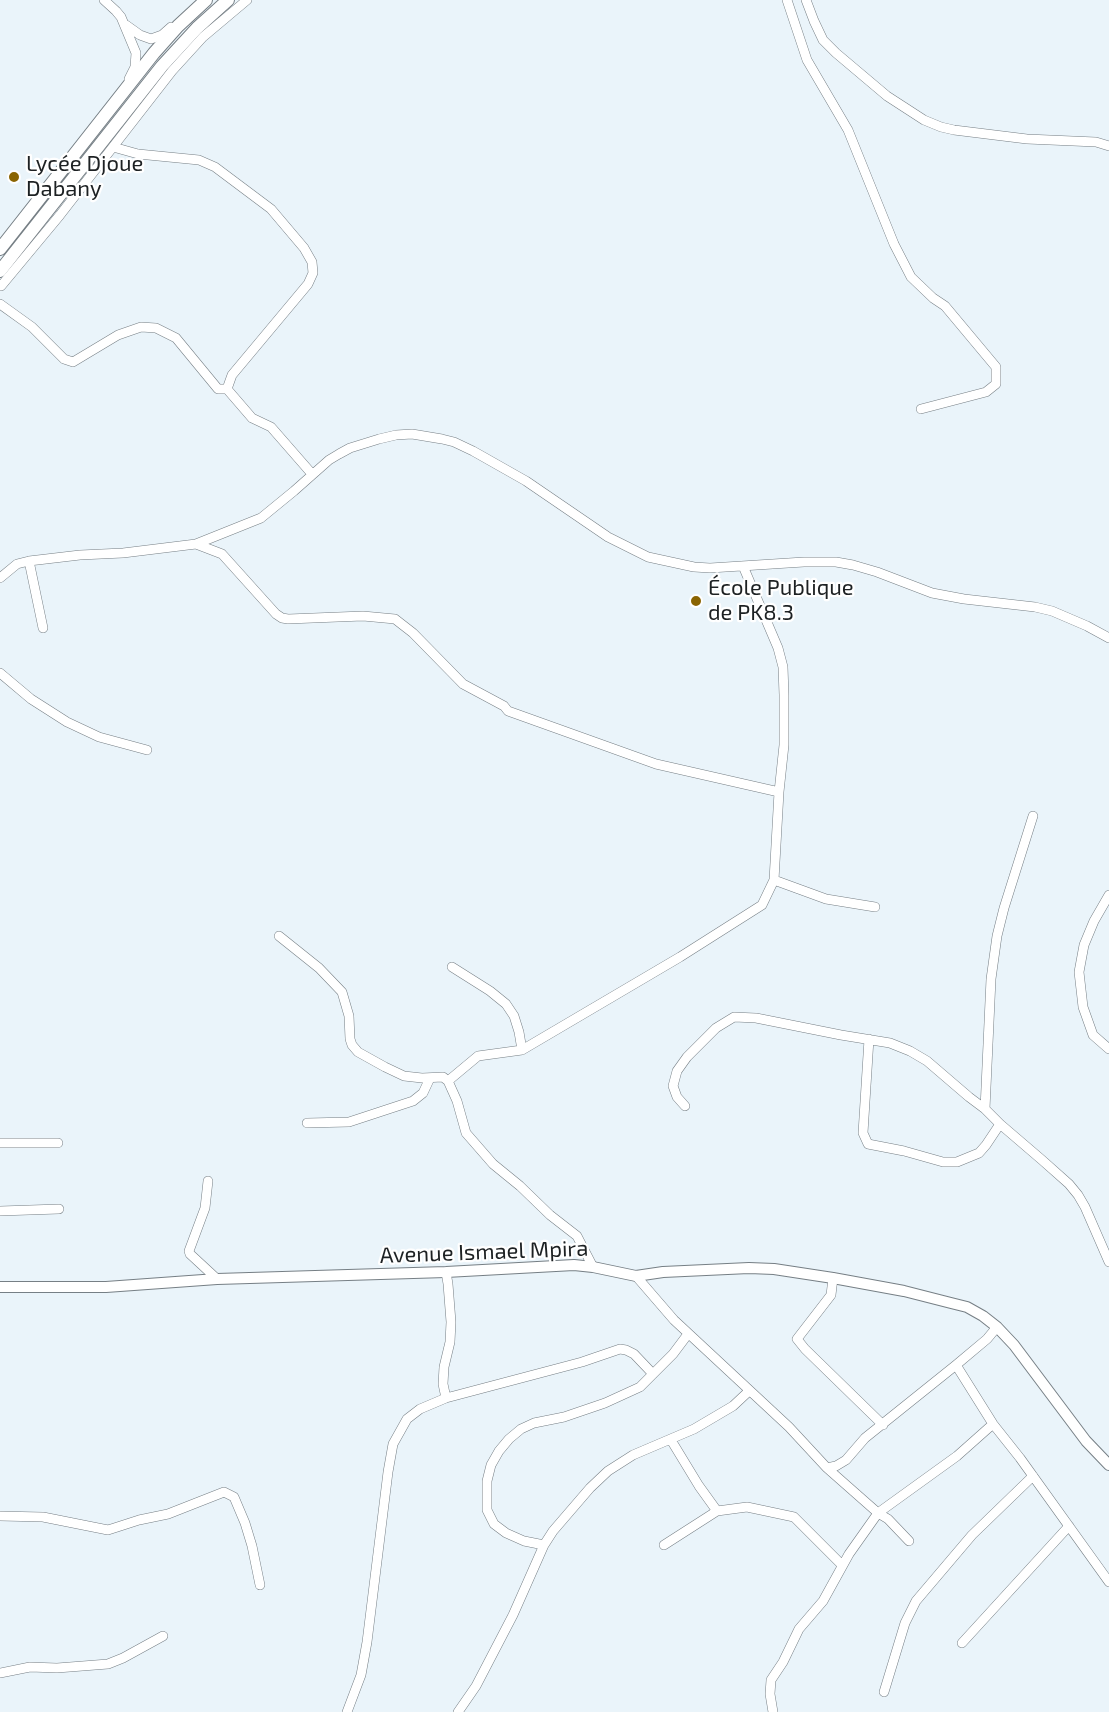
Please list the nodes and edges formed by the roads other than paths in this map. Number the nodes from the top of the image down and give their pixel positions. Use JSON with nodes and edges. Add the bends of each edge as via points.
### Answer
{"nodes":[{"id":1,"x":104,"y":0,"type":"edge"},
{"id":2,"x":228,"y":0,"type":"edge"},
{"id":3,"x":247,"y":0,"type":"edge"},
{"id":4,"x":787,"y":0,"type":"edge"},
{"id":5,"x":806,"y":0,"type":"edge"},
{"id":6,"x":201,"y":4,"type":"edge"},
{"id":7,"x":124,"y":24,"type":"junction"},
{"id":8,"x":112,"y":104,"type":"junction"},
{"id":9,"x":1109,"y":146,"type":"edge"},
{"id":10,"x":113,"y":147,"type":"junction"},
{"id":11,"x":55,"y":212,"type":"junction"},
{"id":12,"x":0,"y":249,"type":"edge"},
{"id":13,"x":0,"y":271,"type":"edge"},
{"id":14,"x":0,"y":281,"type":"edge"},
{"id":15,"x":1,"y":286,"type":"edge"},
{"id":16,"x":0,"y":302,"type":"edge"},
{"id":17,"x":227,"y":389,"type":"junction"},
{"id":18,"x":921,"y":410,"type":"dead end"},
{"id":19,"x":312,"y":474,"type":"junction"},
{"id":20,"x":196,"y":544,"type":"junction"},
{"id":21,"x":29,"y":561,"type":"junction"},
{"id":22,"x":743,"y":566,"type":"junction"},
{"id":23,"x":0,"y":578,"type":"edge"},
{"id":24,"x":43,"y":628,"type":"dead end"},
{"id":25,"x":1109,"y":638,"type":"edge"},
{"id":26,"x":0,"y":673,"type":"edge"},
{"id":27,"x":147,"y":750,"type":"dead end"},
{"id":28,"x":779,"y":792,"type":"junction"},
{"id":29,"x":1033,"y":816,"type":"dead end"},
{"id":30,"x":774,"y":880,"type":"junction"},
{"id":31,"x":1109,"y":895,"type":"edge"},
{"id":32,"x":875,"y":907,"type":"dead end"},
{"id":33,"x":279,"y":936,"type":"dead end"},
{"id":34,"x":452,"y":966,"type":"dead end"},
{"id":35,"x":868,"y":1039,"type":"junction"},
{"id":36,"x":522,"y":1050,"type":"junction"},
{"id":37,"x":1109,"y":1050,"type":"edge"},
{"id":38,"x":430,"y":1078,"type":"junction"},
{"id":39,"x":448,"y":1081,"type":"junction"},
{"id":40,"x":685,"y":1106,"type":"dead end"},
{"id":41,"x":985,"y":1109,"type":"junction"},
{"id":42,"x":308,"y":1123,"type":"dead end"},
{"id":43,"x":1000,"y":1124,"type":"junction"},
{"id":44,"x":0,"y":1143,"type":"edge"},
{"id":45,"x":58,"y":1143,"type":"dead end"},
{"id":46,"x":208,"y":1181,"type":"dead end"},
{"id":47,"x":59,"y":1209,"type":"dead end"},
{"id":48,"x":0,"y":1211,"type":"edge"},
{"id":49,"x":1109,"y":1262,"type":"edge"},
{"id":50,"x":593,"y":1267,"type":"junction"},
{"id":51,"x":446,"y":1272,"type":"junction"},
{"id":52,"x":636,"y":1276,"type":"junction"},
{"id":53,"x":833,"y":1278,"type":"junction"},
{"id":54,"x":217,"y":1280,"type":"junction"},
{"id":55,"x":0,"y":1287,"type":"edge"},
{"id":56,"x":997,"y":1327,"type":"junction"},
{"id":57,"x":688,"y":1334,"type":"junction"},
{"id":58,"x":956,"y":1365,"type":"junction"},
{"id":59,"x":653,"y":1374,"type":"junction"},
{"id":60,"x":749,"y":1391,"type":"junction"},
{"id":61,"x":446,"y":1398,"type":"junction"},
{"id":62,"x":993,"y":1424,"type":"junction"},
{"id":63,"x":883,"y":1425,"type":"junction"},
{"id":64,"x":671,"y":1440,"type":"junction"},
{"id":65,"x":1109,"y":1465,"type":"edge"},
{"id":66,"x":827,"y":1468,"type":"junction"},
{"id":67,"x":1033,"y":1476,"type":"junction"},
{"id":68,"x":717,"y":1511,"type":"junction"},
{"id":69,"x":878,"y":1513,"type":"junction"},
{"id":70,"x":0,"y":1516,"type":"edge"},
{"id":71,"x":1069,"y":1526,"type":"junction"},
{"id":72,"x":909,"y":1540,"type":"dead end"},
{"id":73,"x":544,"y":1545,"type":"junction"},
{"id":74,"x":664,"y":1545,"type":"dead end"},
{"id":75,"x":842,"y":1566,"type":"junction"},
{"id":76,"x":1109,"y":1582,"type":"edge"},
{"id":77,"x":260,"y":1585,"type":"dead end"},
{"id":78,"x":163,"y":1636,"type":"dead end"},
{"id":79,"x":962,"y":1643,"type":"dead end"},
{"id":80,"x":0,"y":1673,"type":"edge"},
{"id":81,"x":884,"y":1692,"type":"dead end"},
{"id":82,"x":347,"y":1712,"type":"edge"},
{"id":83,"x":458,"y":1712,"type":"edge"},
{"id":84,"x":773,"y":1712,"type":"edge"}],
"edges":[{"from":1,"to":7,"type":"street"},
{"from":2,"to":11,"type":"highway","via":[[168,59]]},
{"from":3,"to":10,"type":"street","via":[[187,53]]},
{"from":4,"to":18,"type":"street","via":[[807,60],[848,130],[911,277],[945,306],[996,367],[996,384],[986,392]]},
{"from":5,"to":9,"type":"street","via":[[823,40],[887,96],[924,120],[954,130]]},
{"from":6,"to":7,"type":"street","via":[[151,39]]},
{"from":6,"to":8,"type":"highway"},
{"from":7,"to":8,"type":"street","via":[[136,61]]},
{"from":8,"to":12,"type":"highway"},
{"from":10,"to":11,"type":"street"},
{"from":10,"to":17,"type":"street","via":[[138,154],[199,160],[215,167],[271,209],[312,262],[308,284],[232,375]]},
{"from":11,"to":13,"type":"highway"},
{"from":11,"to":15,"type":"street"},
{"from":14,"to":15,"type":"street"},
{"from":15,"to":16,"type":"street"},
{"from":16,"to":17,"type":"street","via":[[64,359],[73,362],[118,335],[141,327],[156,328],[176,338],[218,388]]},
{"from":17,"to":19,"type":"street","via":[[252,418],[271,427]]},
{"from":19,"to":20,"type":"street","via":[[261,518]]},
{"from":19,"to":22,"type":"street","via":[[339,454],[379,439],[412,434],[442,439],[526,481],[608,537],[648,557],[694,567]]},
{"from":20,"to":21,"type":"street"},
{"from":20,"to":28,"type":"street","via":[[222,554],[282,618],[394,619],[463,684],[508,711],[656,764]]},
{"from":21,"to":23,"type":"street","via":[[17,564]]},
{"from":21,"to":24,"type":"street"},
{"from":22,"to":25,"type":"street","via":[[804,562],[853,565],[932,593],[1035,606]]},
{"from":22,"to":28,"type":"street","via":[[783,667],[784,744]]},
{"from":26,"to":27,"type":"street","via":[[67,722],[99,737]]},
{"from":28,"to":30,"type":"street"},
{"from":29,"to":41,"type":"street","via":[[997,936],[991,979]]},
{"from":30,"to":32,"type":"street","via":[[826,899]]},
{"from":30,"to":36,"type":"street","via":[[762,905]]},
{"from":31,"to":37,"type":"street","via":[[1084,945],[1079,972],[1083,1006],[1093,1035]]},
{"from":33,"to":38,"type":"street","via":[[320,968],[342,992],[350,1039],[358,1052],[404,1076]]},
{"from":34,"to":36,"type":"street","via":[[506,1004],[514,1016]]},
{"from":35,"to":40,"type":"street","via":[[734,1017],[716,1028],[677,1071],[673,1086]]},
{"from":35,"to":41,"type":"street","via":[[890,1043],[927,1061]]},
{"from":35,"to":43,"type":"street","via":[[863,1133],[868,1144],[957,1162],[979,1153]]},
{"from":36,"to":39,"type":"street","via":[[478,1056]]},
{"from":38,"to":39,"type":"street","via":[[443,1077]]},
{"from":38,"to":42,"type":"street","via":[[423,1093],[413,1101],[349,1122]]},
{"from":39,"to":50,"type":"street","via":[[466,1133],[493,1164],[577,1236]]},
{"from":41,"to":43,"type":"street"},
{"from":43,"to":49,"type":"street","via":[[1078,1195]]},
{"from":44,"to":45,"type":"street"},
{"from":46,"to":54,"type":"street","via":[[205,1208],[189,1251]]},
{"from":47,"to":48,"type":"street"},
{"from":50,"to":51,"type":"main road","name":"Avenue Ismael Mpira"},
{"from":50,"to":52,"type":"main road","name":"Avenue Ismael Mpira"},
{"from":51,"to":54,"type":"main road","name":"Avenue Ismael Mpira"},
{"from":51,"to":61,"type":"street","via":[[452,1322],[444,1367]]},
{"from":52,"to":53,"type":"main road","name":"Avenue Ismael Mpira","via":[[749,1268]]},
{"from":52,"to":57,"type":"street"},
{"from":53,"to":56,"type":"main road","name":"Avenue Ismael Mpira","via":[[968,1307]]},
{"from":53,"to":63,"type":"street","via":[[831,1295],[797,1339]]},
{"from":54,"to":55,"type":"main road","name":"Avenue Ismael Mpira","via":[[106,1287]]},
{"from":56,"to":58,"type":"street"},
{"from":56,"to":65,"type":"main road","name":"Avenue Ismael Mpira"},
{"from":57,"to":59,"type":"street"},
{"from":57,"to":60,"type":"street"},
{"from":58,"to":62,"type":"street"},
{"from":58,"to":63,"type":"street"},
{"from":59,"to":61,"type":"street","via":[[633,1354],[620,1349]]},
{"from":59,"to":73,"type":"street","via":[[640,1387],[606,1403],[520,1430],[499,1451],[487,1481],[488,1510],[494,1524],[524,1541]]},
{"from":60,"to":64,"type":"street","via":[[733,1406]]},
{"from":60,"to":66,"type":"street"},
{"from":61,"to":82,"type":"street","via":[[407,1419],[393,1444],[367,1642],[361,1675]]},
{"from":62,"to":67,"type":"street"},
{"from":62,"to":69,"type":"street","via":[[957,1456]]},
{"from":63,"to":66,"type":"street","via":[[846,1460]]},
{"from":64,"to":68,"type":"street"},
{"from":64,"to":73,"type":"street","via":[[633,1455],[608,1471]]},
{"from":66,"to":69,"type":"street"},
{"from":67,"to":71,"type":"street"},
{"from":67,"to":81,"type":"street","via":[[972,1535],[916,1601],[905,1623]]},
{"from":68,"to":74,"type":"street"},
{"from":68,"to":75,"type":"street","via":[[747,1507],[794,1517]]},
{"from":69,"to":72,"type":"street"},
{"from":69,"to":75,"type":"street"},
{"from":70,"to":77,"type":"street","via":[[43,1517],[108,1530],[168,1514],[224,1492],[234,1497],[245,1523]]},
{"from":71,"to":76,"type":"street"},
{"from":71,"to":79,"type":"street"},
{"from":73,"to":83,"type":"street","via":[[513,1615]]},
{"from":75,"to":84,"type":"street","via":[[823,1601],[799,1629],[771,1680]]},
{"from":78,"to":80,"type":"street","via":[[108,1664],[30,1667]]}]}
